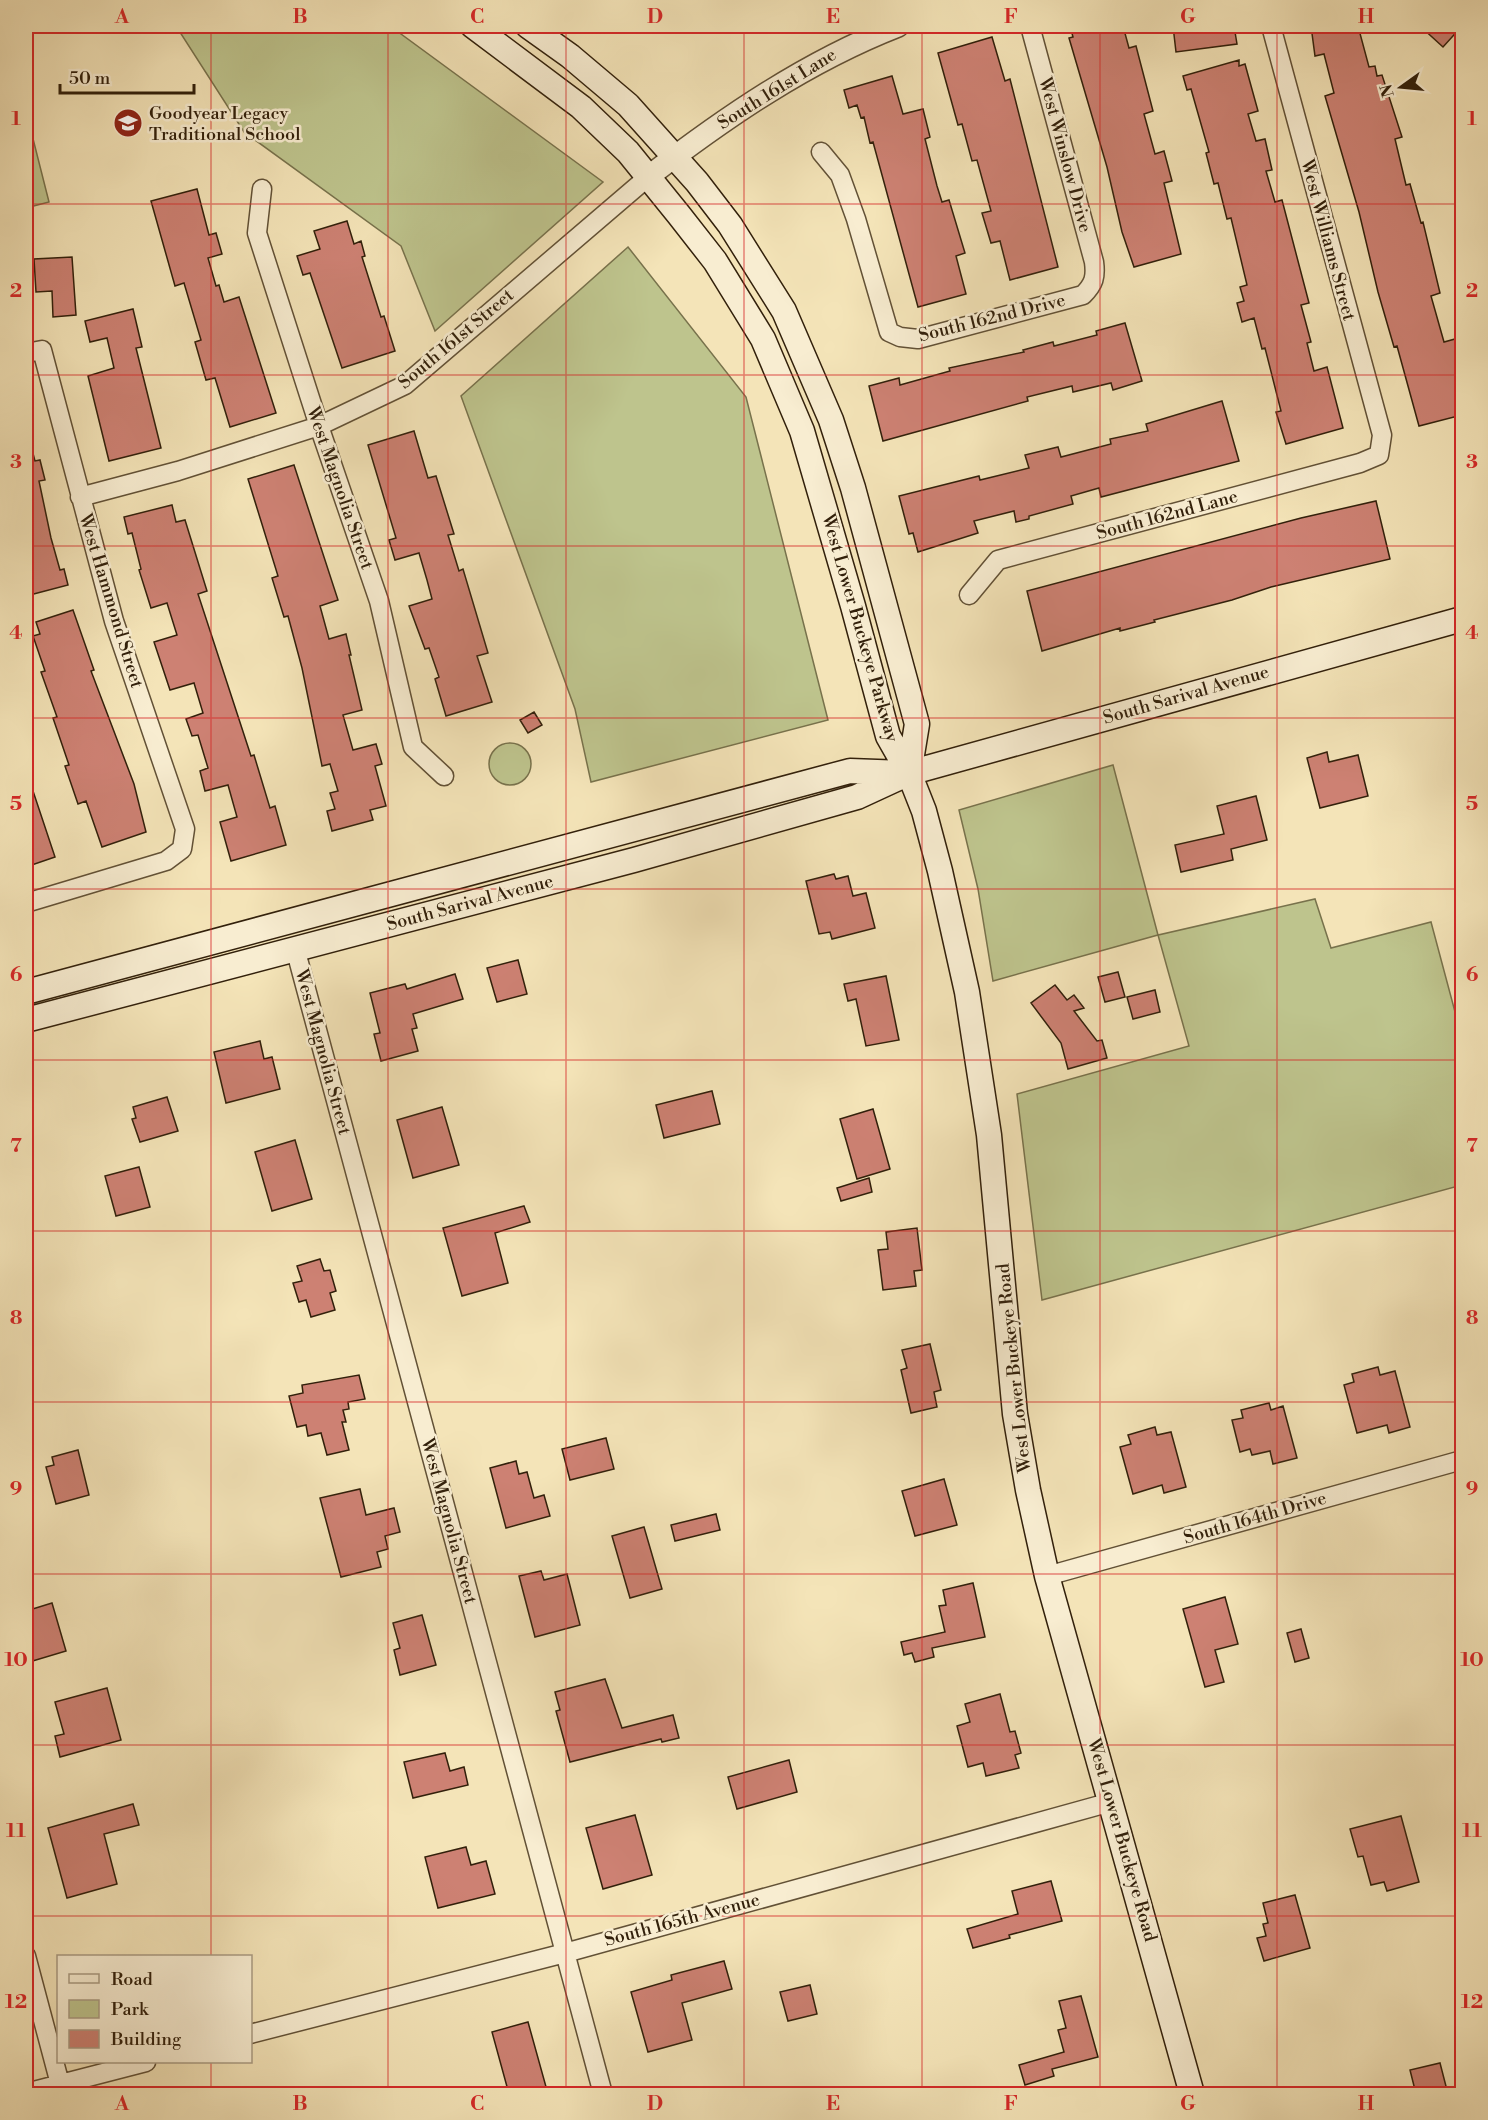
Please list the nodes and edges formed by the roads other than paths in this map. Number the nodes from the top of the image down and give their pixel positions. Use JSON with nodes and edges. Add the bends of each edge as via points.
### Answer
{"nodes":[{"id":1,"x":473,"y":26,"type":"edge"},
{"id":2,"x":528,"y":26,"type":"edge"},
{"id":3,"x":898,"y":26,"type":"edge"},
{"id":4,"x":1030,"y":26,"type":"edge"},
{"id":5,"x":1271,"y":26,"type":"edge"},
{"id":6,"x":821,"y":152,"type":"dead end"},
{"id":7,"x":662,"y":166,"type":"junction"},
{"id":8,"x":262,"y":189,"type":"dead end"},
{"id":9,"x":1093,"y":285,"type":"joint"},
{"id":10,"x":34,"y":351,"type":"edge"},
{"id":11,"x":319,"y":426,"type":"junction"},
{"id":12,"x":1379,"y":455,"type":"joint"},
{"id":13,"x":80,"y":497,"type":"junction"},
{"id":14,"x":969,"y":595,"type":"dead end"},
{"id":15,"x":1462,"y":619,"type":"edge"},
{"id":16,"x":909,"y":773,"type":"junction"},
{"id":17,"x":444,"y":776,"type":"dead end"},
{"id":18,"x":26,"y":903,"type":"edge"},
{"id":19,"x":289,"y":922,"type":"junction"},
{"id":20,"x":295,"y":948,"type":"junction"},
{"id":21,"x":26,"y":992,"type":"edge"},
{"id":22,"x":26,"y":1020,"type":"edge"},
{"id":23,"x":1462,"y":1460,"type":"edge"},
{"id":24,"x":1047,"y":1576,"type":"junction"},
{"id":25,"x":1112,"y":1802,"type":"junction"},
{"id":26,"x":565,"y":1953,"type":"junction"},
{"id":27,"x":26,"y":1956,"type":"edge"},
{"id":28,"x":252,"y":2033,"type":"edge"},
{"id":29,"x":139,"y":2063,"type":"edge"},
{"id":30,"x":60,"y":2084,"type":"junction"},
{"id":31,"x":26,"y":2093,"type":"edge"},
{"id":32,"x":603,"y":2094,"type":"edge"},
{"id":33,"x":1192,"y":2094,"type":"edge"}],
"edges":[{"from":1,"to":7,"type":"main road","name":"West Lower Buckeye Parkway","via":[[580,107],[628,152]]},
{"from":2,"to":7,"type":"main road","name":"West Lower Buckeye Parkway","via":[[628,105]]},
{"from":3,"to":7,"type":"street","name":"South 161st Lane","via":[[848,46],[800,72],[752,101]]},
{"from":4,"to":9,"type":"street","name":"West Winslow Drive","via":[[1094,262]]},
{"from":5,"to":12,"type":"street","name":"West Williams Street","via":[[1382,435]]},
{"from":6,"to":9,"type":"street","name":"South 162nd Drive","via":[[840,174],[889,332],[918,339],[1083,295]]},
{"from":7,"to":11,"type":"street","name":"South 161st Street","via":[[405,385]]},
{"from":7,"to":16,"type":"main road","name":"West Lower Buckeye Parkway","via":[[763,339],[802,431],[888,736]]},
{"from":7,"to":16,"type":"main road","name":"West Lower Buckeye Parkway","via":[[730,225],[784,311],[831,420],[917,724]]},
{"from":8,"to":11,"type":"street","name":"West Magnolia Street","via":[[258,234]]},
{"from":10,"to":13,"type":"street","name":"West Hammond Street"},
{"from":11,"to":13,"type":"street","name":"South 161st Street"},
{"from":11,"to":17,"type":"street","name":"West Magnolia Street","via":[[379,601],[413,747]]},
{"from":12,"to":14,"type":"street","name":"South 162nd Lane","via":[[998,560]]},
{"from":13,"to":18,"type":"street","name":"West Hammond Street","via":[[114,621],[184,829],[182,849],[166,861]]},
{"from":15,"to":16,"type":"main road","name":"South Sarival Avenue"},
{"from":16,"to":19,"type":"main road","name":"South Sarival Avenue","via":[[850,771]]},
{"from":16,"to":20,"type":"main road","name":"South Sarival Avenue","via":[[846,800]]},
{"from":16,"to":24,"type":"main road","name":"West Lower Buckeye Road","via":[[940,871],[975,1033],[1000,1230],[1015,1414]]},
{"from":19,"to":20,"type":"main road"},
{"from":19,"to":21,"type":"main road","name":"South Sarival Avenue"},
{"from":20,"to":22,"type":"main road","name":"South Sarival Avenue"},
{"from":20,"to":26,"type":"street","name":"West Magnolia Street"},
{"from":23,"to":24,"type":"street","name":"South 164th Drive"},
{"from":24,"to":25,"type":"main road","name":"West Lower Buckeye Road"},
{"from":25,"to":26,"type":"street","name":"South 165th Avenue"},
{"from":25,"to":33,"type":"main road","name":"West Lower Buckeye Road"},
{"from":26,"to":28,"type":"street","name":"South 165th Avenue"},
{"from":26,"to":32,"type":"street","name":"West Magnolia Street"},
{"from":27,"to":30,"type":"street"},
{"from":29,"to":30,"type":"street"},
{"from":30,"to":31,"type":"street"}]}
